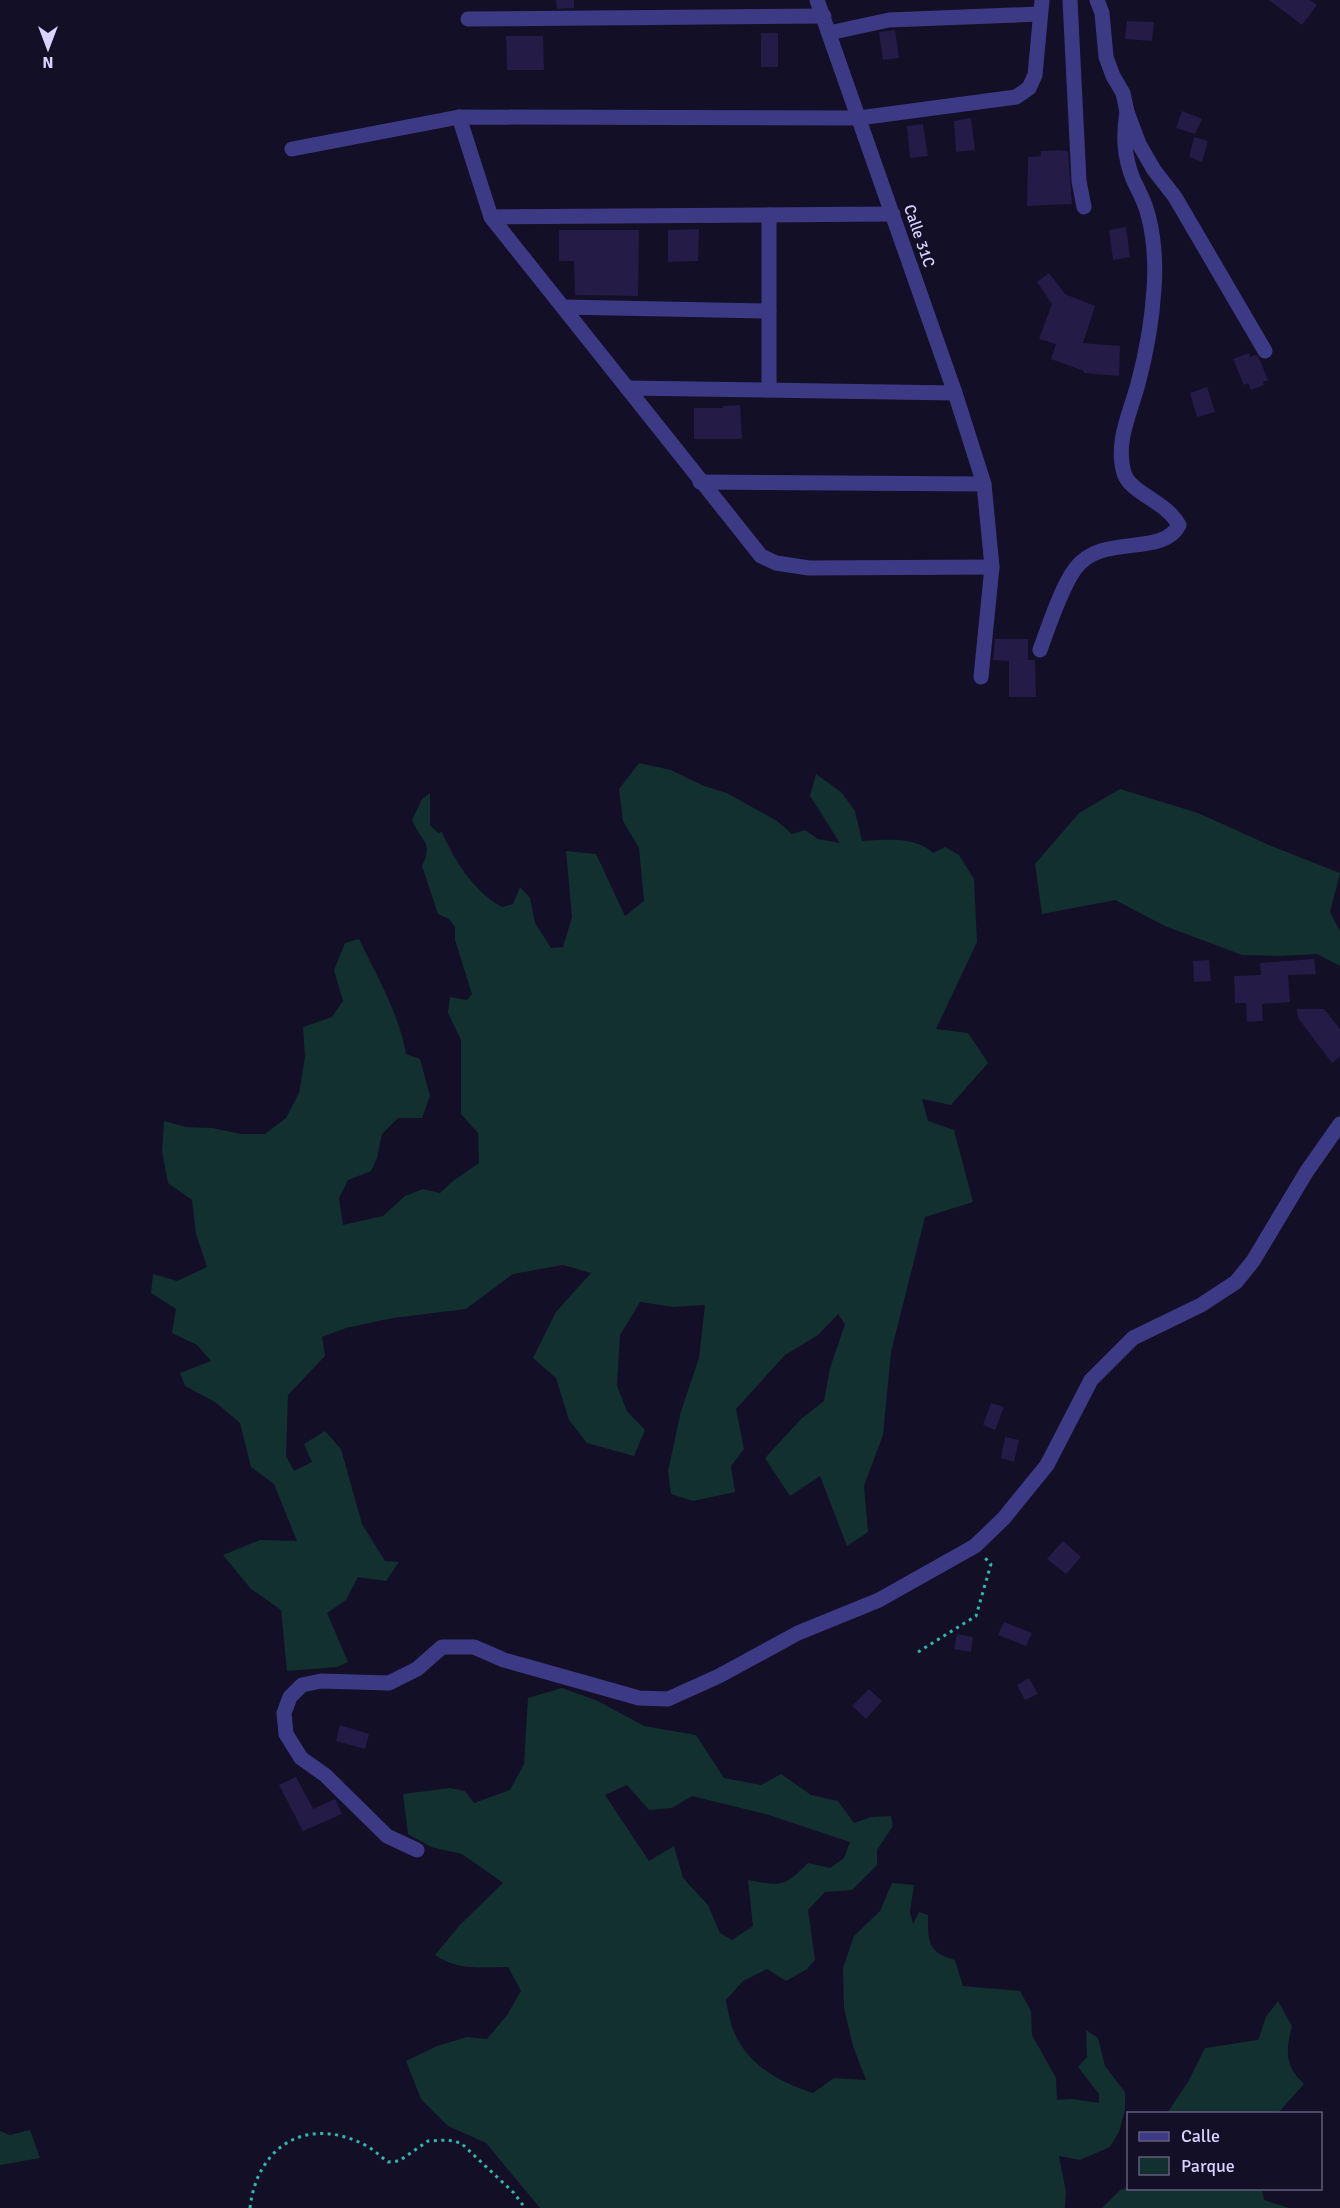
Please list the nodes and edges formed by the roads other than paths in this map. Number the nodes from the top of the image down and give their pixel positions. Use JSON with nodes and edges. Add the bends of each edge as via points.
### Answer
{"nodes":[{"id":1,"x":817,"y":0,"type":"edge"},
{"id":2,"x":1070,"y":0,"type":"edge"},
{"id":3,"x":1097,"y":0,"type":"edge"},
{"id":4,"x":1041,"y":7,"type":"edge"},
{"id":5,"x":824,"y":16,"type":"junction"},
{"id":6,"x":468,"y":19,"type":"dead end"},
{"id":7,"x":829,"y":33,"type":"junction"},
{"id":8,"x":1127,"y":111,"type":"junction"},
{"id":9,"x":459,"y":117,"type":"junction"},
{"id":10,"x":859,"y":118,"type":"junction"},
{"id":11,"x":292,"y":149,"type":"dead end"},
{"id":12,"x":1084,"y":207,"type":"dead end"},
{"id":13,"x":893,"y":214,"type":"junction"},
{"id":14,"x":769,"y":215,"type":"junction"},
{"id":15,"x":491,"y":217,"type":"junction"},
{"id":16,"x":563,"y":307,"type":"junction"},
{"id":17,"x":769,"y":311,"type":"junction"},
{"id":18,"x":1265,"y":351,"type":"dead end"},
{"id":19,"x":627,"y":388,"type":"junction"},
{"id":20,"x":769,"y":390,"type":"junction"},
{"id":21,"x":955,"y":393,"type":"junction"},
{"id":22,"x":700,"y":482,"type":"junction"},
{"id":23,"x":984,"y":484,"type":"junction"},
{"id":24,"x":992,"y":567,"type":"junction"},
{"id":25,"x":1040,"y":650,"type":"dead end"},
{"id":26,"x":981,"y":677,"type":"dead end"},
{"id":27,"x":1340,"y":1124,"type":"edge"},
{"id":28,"x":417,"y":1850,"type":"dead end"}],
"edges":[{"from":1,"to":5,"type":"street","name":"Calle 31C"},
{"from":2,"to":12,"type":"street","via":[[1079,181]]},
{"from":3,"to":8,"type":"street","via":[[1106,57]]},
{"from":4,"to":7,"type":"street","via":[[890,20]]},
{"from":4,"to":10,"type":"street","via":[[1035,75],[1029,88],[1016,97]]},
{"from":5,"to":6,"type":"street"},
{"from":5,"to":7,"type":"street","name":"Calle 31C"},
{"from":7,"to":10,"type":"street","name":"Calle 31C"},
{"from":8,"to":18,"type":"street","via":[[1139,144],[1175,197]]},
{"from":8,"to":25,"type":"street","via":[[1125,154],[1146,208],[1155,266],[1149,329],[1121,455],[1124,475],[1132,487],[1161,505],[1179,525],[1174,535],[1157,542],[1097,551],[1076,568]]},
{"from":9,"to":10,"type":"street"},
{"from":9,"to":11,"type":"street"},
{"from":9,"to":15,"type":"street"},
{"from":10,"to":13,"type":"street","name":"Calle 31C"},
{"from":13,"to":14,"type":"street"},
{"from":13,"to":21,"type":"street","name":"Calle 31C"},
{"from":14,"to":15,"type":"street"},
{"from":14,"to":17,"type":"street"},
{"from":15,"to":16,"type":"street"},
{"from":16,"to":17,"type":"street"},
{"from":16,"to":19,"type":"street"},
{"from":17,"to":20,"type":"street"},
{"from":19,"to":20,"type":"street"},
{"from":19,"to":22,"type":"street"},
{"from":20,"to":21,"type":"street"},
{"from":21,"to":23,"type":"street","name":"Calle 31C"},
{"from":22,"to":23,"type":"street"},
{"from":22,"to":24,"type":"street","via":[[761,556],[776,563],[809,568]]},
{"from":23,"to":24,"type":"street","name":"Calle 31C"},
{"from":24,"to":26,"type":"street","name":"Calle 31C"},
{"from":27,"to":28,"type":"street","via":[[1253,1261],[1236,1281],[1201,1305],[1133,1338],[1091,1380],[1047,1465],[1004,1518],[975,1546],[879,1600],[798,1633],[668,1699],[627,1695],[504,1660],[474,1647],[442,1647],[417,1670],[389,1683],[331,1681],[302,1685],[290,1696],[284,1713],[286,1734],[301,1758],[325,1775],[387,1836]]}]}
